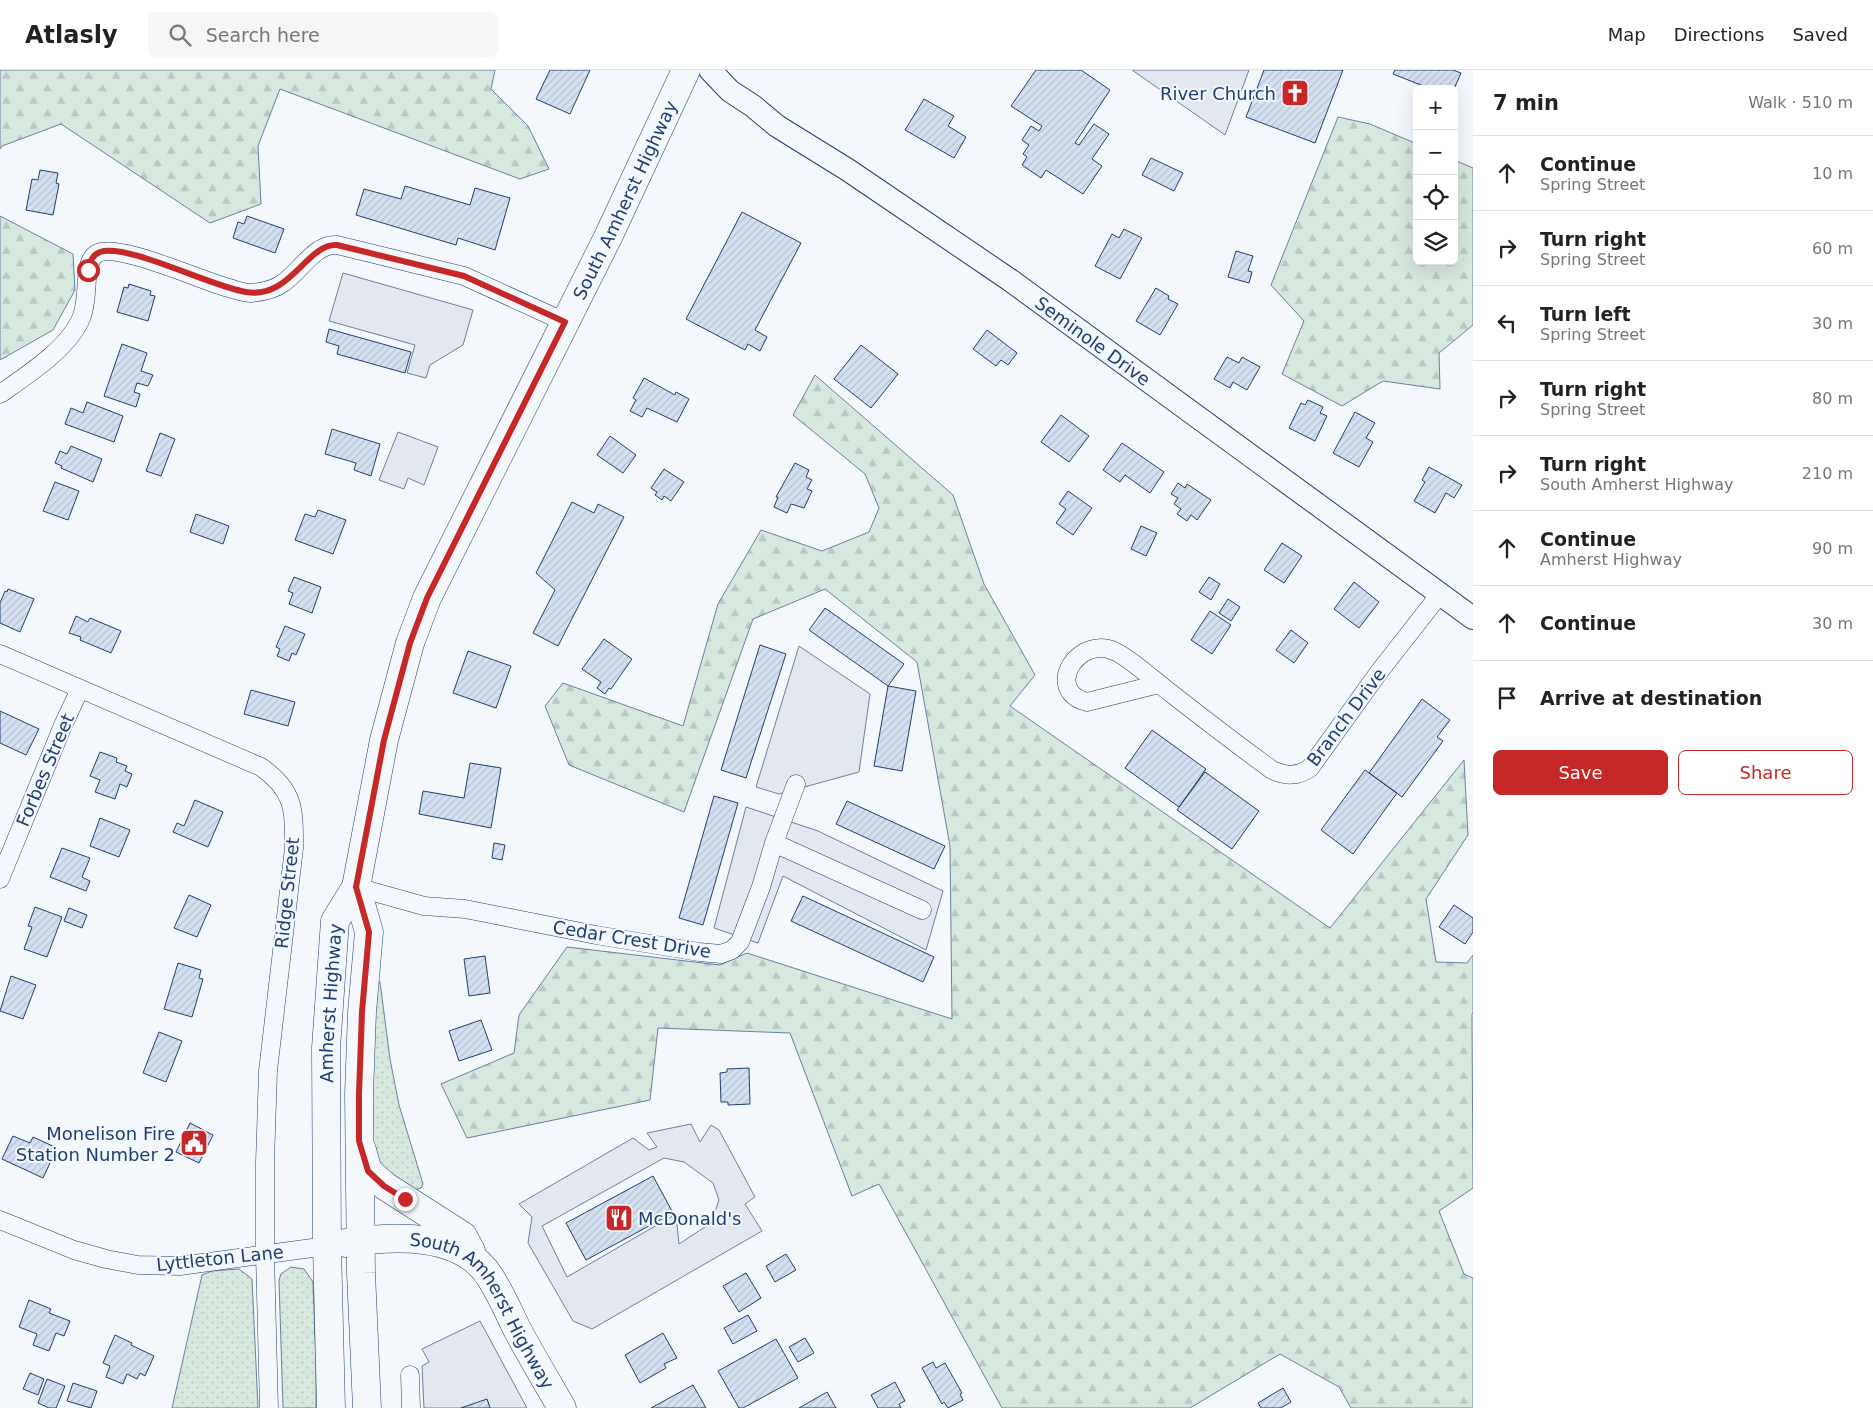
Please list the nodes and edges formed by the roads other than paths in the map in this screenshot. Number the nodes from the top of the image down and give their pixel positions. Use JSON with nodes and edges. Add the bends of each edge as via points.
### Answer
{"nodes":[{"id":1,"x":686,"y":70,"type":"edge"},
{"id":2,"x":710,"y":70,"type":"edge"},
{"id":3,"x":565,"y":322,"type":"junction"},
{"id":4,"x":0,"y":394,"type":"edge"},
{"id":5,"x":1440,"y":594,"type":"junction"},
{"id":6,"x":1473,"y":618,"type":"edge"},
{"id":7,"x":0,"y":654,"type":"edge"},
{"id":8,"x":1159,"y":684,"type":"junction"},
{"id":9,"x":80,"y":689,"type":"junction"},
{"id":10,"x":796,"y":784,"type":"dead end"},
{"id":11,"x":774,"y":843,"type":"junction"},
{"id":12,"x":0,"y":879,"type":"edge"},
{"id":13,"x":356,"y":887,"type":"junction"},
{"id":14,"x":922,"y":910,"type":"dead end"},
{"id":15,"x":359,"y":1141,"type":"junction"},
{"id":16,"x":0,"y":1220,"type":"edge"},
{"id":17,"x":362,"y":1240,"type":"junction"},
{"id":18,"x":327,"y":1246,"type":"junction"},
{"id":19,"x":265,"y":1255,"type":"junction"},
{"id":20,"x":477,"y":1262,"type":"junction"},
{"id":21,"x":410,"y":1375,"type":"dead end"},
{"id":22,"x":269,"y":1408,"type":"edge"},
{"id":23,"x":331,"y":1408,"type":"edge"},
{"id":24,"x":367,"y":1408,"type":"edge"},
{"id":25,"x":411,"y":1408,"type":"edge"},
{"id":26,"x":562,"y":1408,"type":"edge"}],
"edges":[{"from":1,"to":3,"type":"main road","name":"South Amherst Highway"},
{"from":2,"to":5,"type":"street","name":"Seminole Drive","via":[[730,91],[777,126],[1010,280]]},
{"from":3,"to":4,"type":"street","via":[[464,276],[332,244],[321,248],[282,284],[266,291],[248,293],[131,254],[108,250],[91,259],[82,317],[75,330],[64,344]]},
{"from":3,"to":13,"type":"main road","name":"South Amherst Highway","via":[[427,598],[410,643],[384,740]]},
{"from":5,"to":6,"type":"street","name":"Seminole Drive"},
{"from":5,"to":8,"type":"street","name":"Branch Drive","via":[[1378,672],[1310,768],[1295,775],[1283,775],[1272,770]]},
{"from":7,"to":9,"type":"street","name":"Ridge Street"},
{"from":8,"to":8,"type":"street","name":"Branch Drive","via":[[1108,648],[1084,652],[1073,662],[1066,683],[1068,691],[1077,700],[1087,702]]},
{"from":9,"to":12,"type":"street","name":"Forbes Street"},
{"from":9,"to":19,"type":"street","name":"Ridge Street","via":[[261,767],[274,776],[289,796],[294,821],[294,848],[268,1071]]},
{"from":10,"to":11,"type":"street","name":"Cedar Crest Drive"},
{"from":11,"to":13,"type":"street","name":"Cedar Crest Drive","via":[[740,942],[721,954],[596,935],[465,909],[424,906]]},
{"from":11,"to":14,"type":"street"},
{"from":13,"to":15,"type":"main road","name":"Amherst Highway","via":[[369,932],[362,1012]]},
{"from":13,"to":18,"type":"main road","name":"Amherst Highway","via":[[335,921],[326,1048]]},
{"from":15,"to":17,"type":"main road","name":"Amherst Highway"},
{"from":15,"to":20,"type":"main road","via":[[368,1171],[384,1186],[463,1236]]},
{"from":16,"to":19,"type":"street","name":"Lyttleton Lane","via":[[74,1250],[138,1265],[180,1266]]},
{"from":17,"to":18,"type":"main road","name":"South Amherst Highway"},
{"from":17,"to":20,"type":"main road","name":"South Amherst Highway","via":[[428,1241],[451,1246]]},
{"from":17,"to":24,"type":"main road","name":"Amherst Highway"},
{"from":18,"to":19,"type":"street","name":"Lyttleton Lane"},
{"from":18,"to":23,"type":"main road","name":"Amherst Highway"},
{"from":19,"to":22,"type":"street","name":"Ridge Street"},
{"from":20,"to":26,"type":"main road","name":"South Amherst Highway","via":[[490,1276]]},
{"from":21,"to":25,"type":"street"}]}
